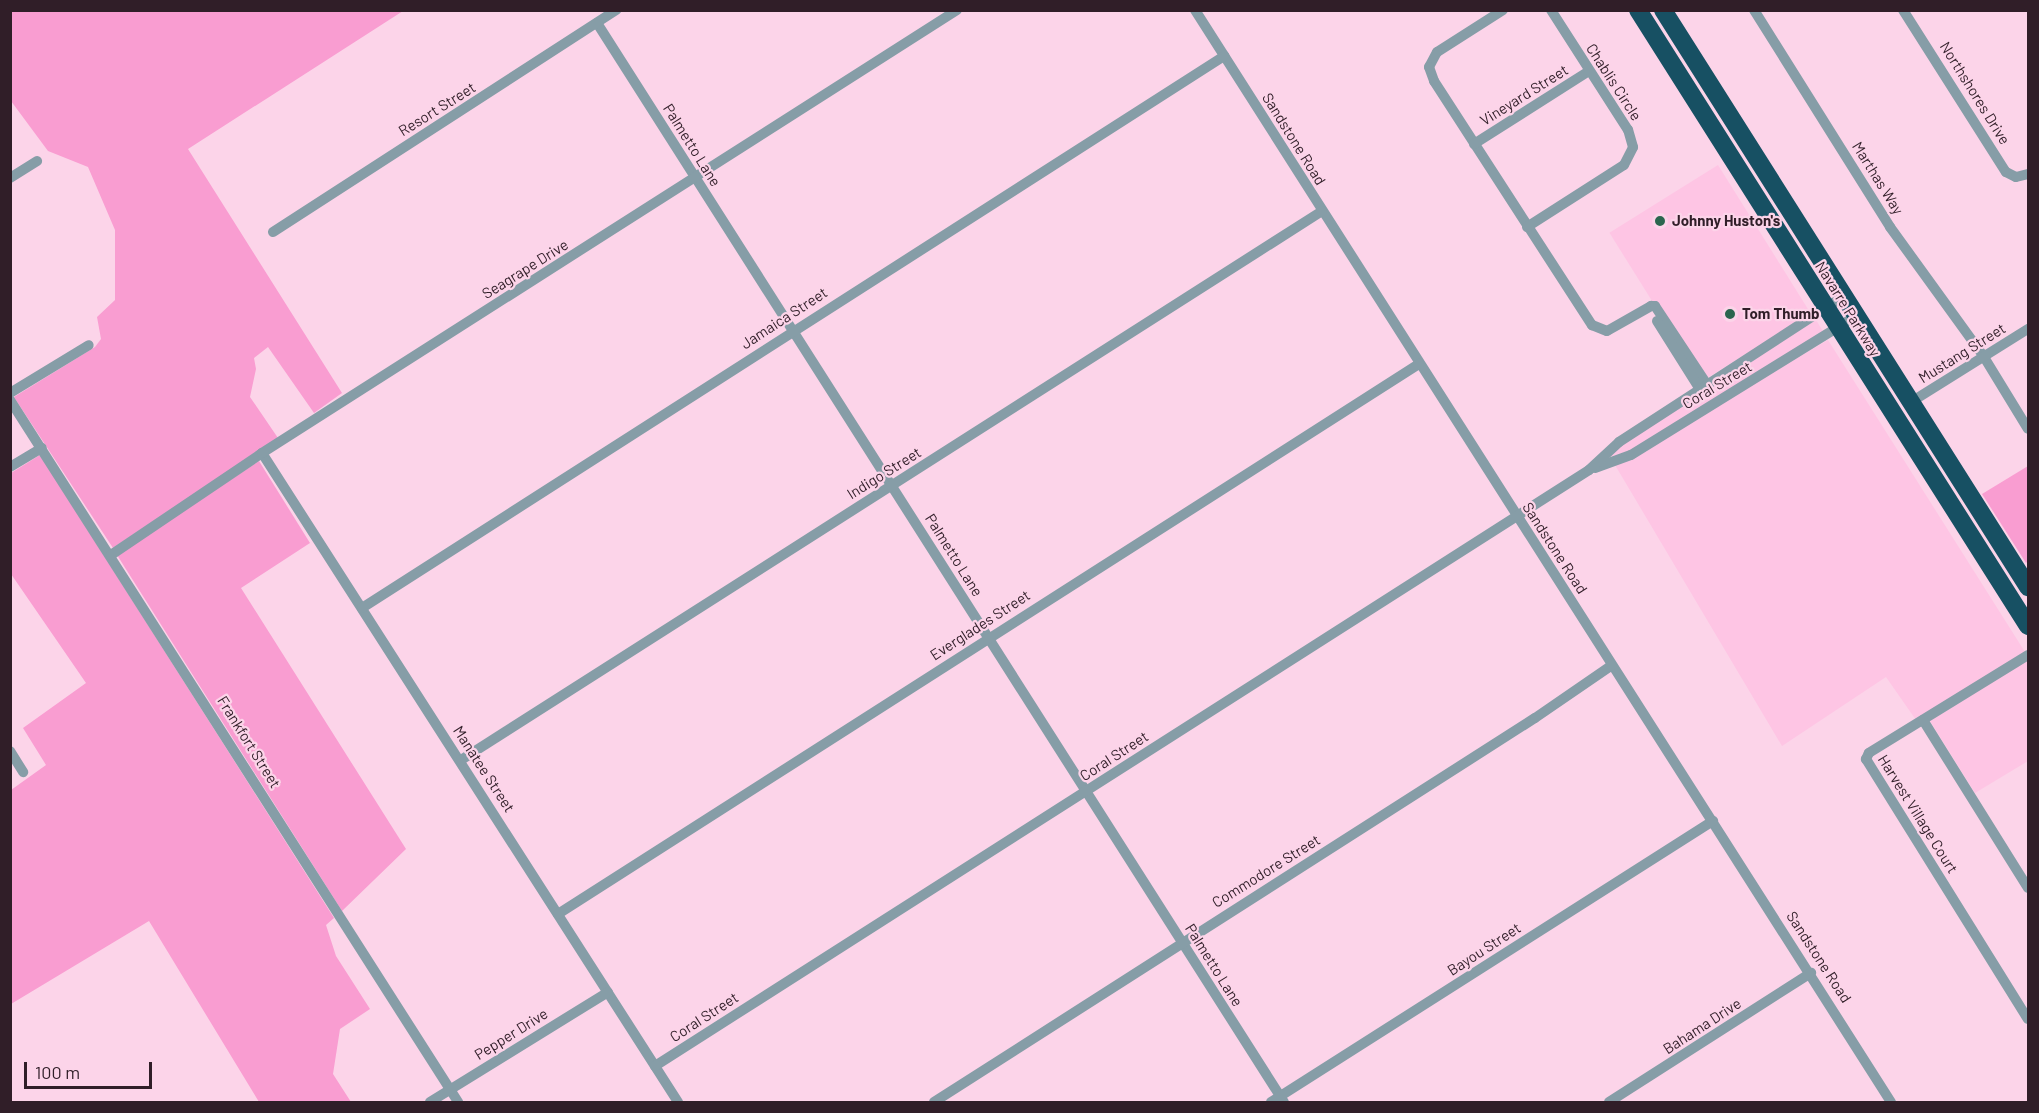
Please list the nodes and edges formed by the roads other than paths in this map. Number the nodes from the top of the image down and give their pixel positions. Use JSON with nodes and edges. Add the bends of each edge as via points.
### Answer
{"nodes":[{"id":1,"x":616,"y":10,"type":"edge"},
{"id":2,"x":957,"y":10,"type":"edge"},
{"id":3,"x":1195,"y":10,"type":"edge"},
{"id":4,"x":1503,"y":10,"type":"edge"},
{"id":5,"x":1551,"y":10,"type":"edge"},
{"id":6,"x":1638,"y":10,"type":"edge"},
{"id":7,"x":1663,"y":10,"type":"edge"},
{"id":8,"x":1754,"y":10,"type":"edge"},
{"id":9,"x":1903,"y":10,"type":"edge"},
{"id":10,"x":597,"y":23,"type":"junction"},
{"id":11,"x":1224,"y":56,"type":"junction"},
{"id":12,"x":1589,"y":71,"type":"junction"},
{"id":13,"x":1724,"y":106,"type":"junction"},
{"id":14,"x":1705,"y":116,"type":"junction"},
{"id":15,"x":1474,"y":144,"type":"junction"},
{"id":16,"x":37,"y":161,"type":"dead end"},
{"id":17,"x":2028,"y":174,"type":"edge"},
{"id":18,"x":695,"y":177,"type":"junction"},
{"id":19,"x":10,"y":178,"type":"edge"},
{"id":20,"x":1322,"y":211,"type":"junction"},
{"id":21,"x":1527,"y":227,"type":"junction"},
{"id":22,"x":273,"y":232,"type":"dead end"},
{"id":23,"x":1844,"y":296,"type":"junction"},
{"id":24,"x":1827,"y":307,"type":"junction"},
{"id":25,"x":1857,"y":316,"type":"junction"},
{"id":26,"x":1840,"y":328,"type":"junction"},
{"id":27,"x":2028,"y":328,"type":"edge"},
{"id":28,"x":792,"y":330,"type":"junction"},
{"id":29,"x":89,"y":345,"type":"dead end"},
{"id":30,"x":1984,"y":357,"type":"junction"},
{"id":31,"x":1419,"y":364,"type":"junction"},
{"id":32,"x":1704,"y":389,"type":"junction"},
{"id":33,"x":10,"y":393,"type":"edge"},
{"id":34,"x":10,"y":400,"type":"edge"},
{"id":35,"x":1911,"y":402,"type":"junction"},
{"id":36,"x":2028,"y":429,"type":"edge"},
{"id":37,"x":42,"y":448,"type":"junction"},
{"id":38,"x":262,"y":453,"type":"junction"},
{"id":39,"x":10,"y":467,"type":"edge"},
{"id":40,"x":1589,"y":470,"type":"junction"},
{"id":41,"x":893,"y":485,"type":"junction"},
{"id":42,"x":1516,"y":515,"type":"junction"},
{"id":43,"x":1971,"y":538,"type":"junction"},
{"id":44,"x":111,"y":555,"type":"junction"},
{"id":45,"x":2008,"y":555,"type":"junction"},
{"id":46,"x":1993,"y":572,"type":"junction"},
{"id":47,"x":2028,"y":588,"type":"edge"},
{"id":48,"x":362,"y":608,"type":"junction"},
{"id":49,"x":2028,"y":626,"type":"edge"},
{"id":50,"x":987,"y":638,"type":"junction"},
{"id":51,"x":2028,"y":655,"type":"edge"},
{"id":52,"x":1612,"y":665,"type":"junction"},
{"id":53,"x":1923,"y":720,"type":"junction"},
{"id":54,"x":10,"y":751,"type":"edge"},
{"id":55,"x":461,"y":760,"type":"junction"},
{"id":56,"x":23,"y":772,"type":"dead end"},
{"id":57,"x":1086,"y":792,"type":"junction"},
{"id":58,"x":1713,"y":821,"type":"junction"},
{"id":59,"x":2028,"y":888,"type":"edge"},
{"id":60,"x":558,"y":914,"type":"junction"},
{"id":61,"x":1181,"y":942,"type":"junction"},
{"id":62,"x":1811,"y":973,"type":"junction"},
{"id":63,"x":608,"y":992,"type":"junction"},
{"id":64,"x":2028,"y":1019,"type":"edge"},
{"id":65,"x":655,"y":1066,"type":"junction"},
{"id":66,"x":450,"y":1090,"type":"junction"},
{"id":67,"x":1279,"y":1100,"type":"edge"},
{"id":68,"x":430,"y":1102,"type":"edge"},
{"id":69,"x":458,"y":1102,"type":"edge"},
{"id":70,"x":678,"y":1102,"type":"edge"},
{"id":71,"x":934,"y":1102,"type":"edge"},
{"id":72,"x":1609,"y":1102,"type":"edge"},
{"id":73,"x":1891,"y":1102,"type":"edge"}],
"edges":[{"from":1,"to":10,"type":"street","name":"Resort Street"},
{"from":2,"to":18,"type":"street","name":"Seagrape Drive"},
{"from":3,"to":11,"type":"street","name":"Sandstone Road"},
{"from":4,"to":15,"type":"street","via":[[1442,48],[1430,63],[1434,81]]},
{"from":5,"to":12,"type":"street","name":"Chablis Circle"},
{"from":6,"to":14,"type":"highway","name":"Navarre Parkway"},
{"from":7,"to":13,"type":"highway","name":"Navarre Parkway"},
{"from":8,"to":30,"type":"street","name":"Marthas Way","via":[[1890,226]]},
{"from":9,"to":17,"type":"street","name":"Northshores Drive","via":[[2002,166],[2011,176]]},
{"from":10,"to":18,"type":"street","name":"Palmetto Lane"},
{"from":10,"to":22,"type":"street","name":"Resort Street"},
{"from":11,"to":20,"type":"street","name":"Sandstone Road"},
{"from":11,"to":28,"type":"street","name":"Jamaica Street"},
{"from":12,"to":15,"type":"street","name":"Vineyard Street"},
{"from":12,"to":21,"type":"street","name":"Chablis Circle","via":[[1628,130],[1633,153],[1624,165]]},
{"from":13,"to":14,"type":"street"},
{"from":13,"to":23,"type":"highway","name":"Navarre Parkway"},
{"from":14,"to":24,"type":"highway","name":"Navarre Parkway"},
{"from":15,"to":21,"type":"street"},
{"from":16,"to":19,"type":"street"},
{"from":18,"to":28,"type":"street","name":"Palmetto Lane"},
{"from":18,"to":38,"type":"street","name":"Seagrape Drive"},
{"from":20,"to":31,"type":"street","name":"Sandstone Road"},
{"from":20,"to":41,"type":"street","name":"Indigo Street"},
{"from":21,"to":32,"type":"street","via":[[1596,327],[1607,331],[1651,306]]},
{"from":23,"to":24,"type":"street","name":"Coral Street"},
{"from":23,"to":25,"type":"highway","name":"Navarre Parkway"},
{"from":24,"to":26,"type":"highway","name":"Navarre Parkway"},
{"from":24,"to":32,"type":"street","name":"Coral Street"},
{"from":25,"to":26,"type":"street","name":"Coral Street"},
{"from":25,"to":35,"type":"highway","name":"Navarre Parkway"},
{"from":26,"to":40,"type":"street","name":"Coral Street","via":[[1631,454]]},
{"from":26,"to":43,"type":"highway","name":"Navarre Parkway"},
{"from":27,"to":30,"type":"street","name":"Mustang Street"},
{"from":28,"to":41,"type":"street","name":"Palmetto Lane"},
{"from":28,"to":48,"type":"street","name":"Jamaica Street"},
{"from":29,"to":33,"type":"street"},
{"from":30,"to":35,"type":"street","name":"Mustang Street"},
{"from":30,"to":36,"type":"street","name":"Marthas Way"},
{"from":31,"to":42,"type":"street","name":"Sandstone Road"},
{"from":31,"to":50,"type":"street","name":"Everglades Street"},
{"from":32,"to":40,"type":"street","name":"Coral Street","via":[[1619,442]]},
{"from":34,"to":37,"type":"street","name":"Frankfort Street"},
{"from":35,"to":45,"type":"highway","name":"Navarre Parkway"},
{"from":37,"to":39,"type":"street"},
{"from":37,"to":44,"type":"street","name":"Frankfort Street"},
{"from":38,"to":44,"type":"street","name":"Seagrape Drive"},
{"from":38,"to":48,"type":"street","name":"Manatee Street"},
{"from":40,"to":42,"type":"street","name":"Coral Street"},
{"from":41,"to":50,"type":"street","name":"Palmetto Lane"},
{"from":41,"to":55,"type":"street","name":"Indigo Street"},
{"from":42,"to":52,"type":"street","name":"Sandstone Road"},
{"from":42,"to":57,"type":"street","name":"Coral Street"},
{"from":43,"to":45,"type":"highway","via":[[1996,556]]},
{"from":43,"to":46,"type":"highway","name":"Navarre Parkway"},
{"from":44,"to":66,"type":"street","name":"Frankfort Street"},
{"from":45,"to":47,"type":"highway","name":"Navarre Parkway"},
{"from":46,"to":47,"type":"highway"},
{"from":46,"to":49,"type":"highway","name":"Navarre Parkway"},
{"from":48,"to":55,"type":"street","name":"Manatee Street"},
{"from":50,"to":57,"type":"street","name":"Palmetto Lane"},
{"from":50,"to":60,"type":"street","name":"Everglades Street"},
{"from":51,"to":53,"type":"street","name":"Harvest Village Court"},
{"from":52,"to":58,"type":"street","name":"Sandstone Road"},
{"from":52,"to":61,"type":"street","name":"Commodore Street"},
{"from":53,"to":59,"type":"street"},
{"from":53,"to":64,"type":"street","name":"Harvest Village Court","via":[[1869,753],[1867,764]]},
{"from":54,"to":56,"type":"street"},
{"from":55,"to":60,"type":"street","name":"Manatee Street"},
{"from":57,"to":61,"type":"street","name":"Palmetto Lane"},
{"from":57,"to":65,"type":"street","name":"Coral Street"},
{"from":58,"to":62,"type":"street","name":"Sandstone Road"},
{"from":58,"to":67,"type":"street","name":"Bayou Street"},
{"from":60,"to":63,"type":"street","name":"Manatee Street"},
{"from":61,"to":67,"type":"street","name":"Palmetto Lane"},
{"from":61,"to":71,"type":"street","name":"Commodore Street"},
{"from":62,"to":72,"type":"street","name":"Bahama Drive"},
{"from":62,"to":73,"type":"street","name":"Sandstone Road"},
{"from":63,"to":65,"type":"street","name":"Manatee Street"},
{"from":63,"to":66,"type":"street","name":"Pepper Drive"},
{"from":65,"to":70,"type":"street","name":"Manatee Street"},
{"from":66,"to":68,"type":"street","name":"Pepper Drive"},
{"from":66,"to":69,"type":"street","name":"Frankfort Street"}]}
